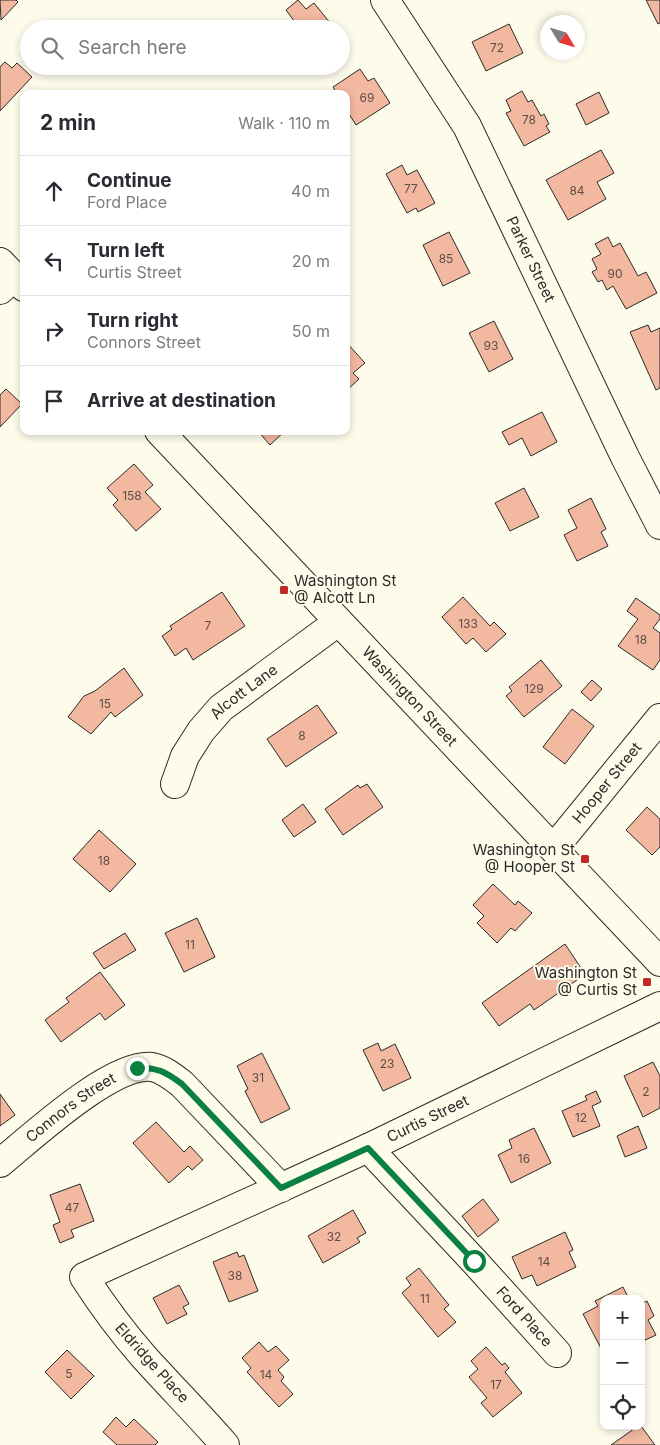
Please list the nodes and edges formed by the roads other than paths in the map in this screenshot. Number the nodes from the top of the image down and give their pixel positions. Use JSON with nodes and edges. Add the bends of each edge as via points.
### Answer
{"nodes":[{"id":1,"x":385,"y":0,"type":"edge"},
{"id":2,"x":163,"y":435,"type":"edge"},
{"id":3,"x":660,"y":525,"type":"edge"},
{"id":4,"x":338,"y":622,"type":"junction"},
{"id":5,"x":660,"y":718,"type":"edge"},
{"id":6,"x":175,"y":784,"type":"dead end"},
{"id":7,"x":554,"y":848,"type":"junction"},
{"id":8,"x":660,"y":962,"type":"edge"},
{"id":9,"x":660,"y":1006,"type":"edge"},
{"id":10,"x":368,"y":1148,"type":"junction"},
{"id":11,"x":0,"y":1163,"type":"edge"},
{"id":12,"x":281,"y":1188,"type":"junction"},
{"id":13,"x":84,"y":1277,"type":"joint"},
{"id":14,"x":557,"y":1353,"type":"dead end"},
{"id":15,"x":225,"y":1445,"type":"edge"}],
"edges":[{"from":1,"to":3,"type":"street","name":"Parker Street","via":[[467,126]]},
{"from":2,"to":4,"type":"street","name":"Washington Street"},
{"from":4,"to":6,"type":"street","name":"Alcott Lane","via":[[221,708],[185,756]]},
{"from":4,"to":7,"type":"street","name":"Washington Street"},
{"from":5,"to":7,"type":"street","name":"Hooper Street"},
{"from":7,"to":8,"type":"street","name":"Washington Street"},
{"from":9,"to":10,"type":"street","name":"Curtis Street"},
{"from":10,"to":12,"type":"street","name":"Curtis Street"},
{"from":10,"to":14,"type":"street","name":"Ford Place"},
{"from":11,"to":12,"type":"street","name":"Connors Street","via":[[67,1108],[101,1085],[120,1073],[152,1067],[182,1084]]},
{"from":12,"to":13,"type":"street","name":"Curtis Street"},
{"from":13,"to":15,"type":"street","name":"Eldridge Place","via":[[117,1325]]}]}
